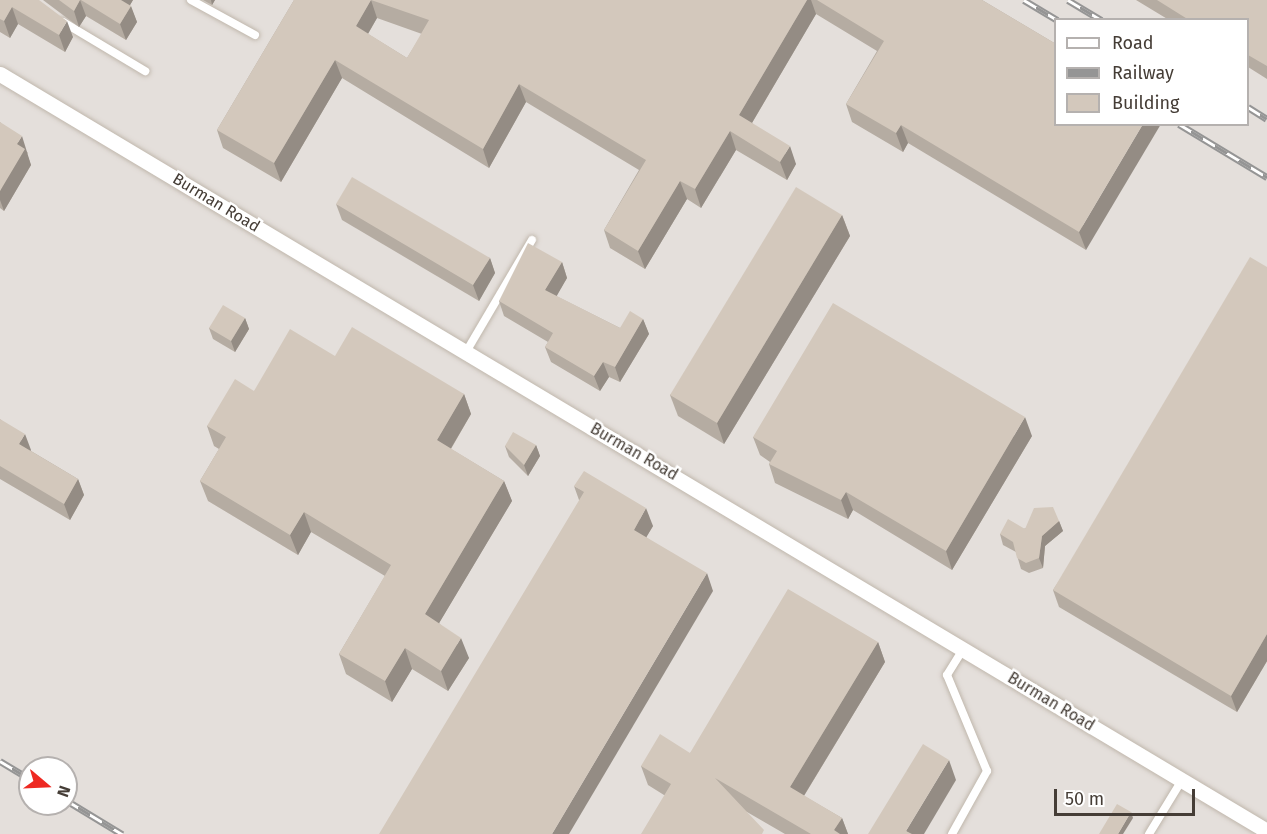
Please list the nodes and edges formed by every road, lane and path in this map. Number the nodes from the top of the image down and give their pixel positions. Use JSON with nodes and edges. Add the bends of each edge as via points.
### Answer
{"nodes":[{"id":1,"x":191,"y":0,"type":"edge"},
{"id":2,"x":50,"y":12,"type":"edge"},
{"id":3,"x":255,"y":35,"type":"dead end"},
{"id":4,"x":144,"y":72,"type":"dead end"},
{"id":5,"x":0,"y":74,"type":"edge"},
{"id":6,"x":532,"y":240,"type":"dead end"},
{"id":7,"x":466,"y":352,"type":"junction"},
{"id":8,"x":963,"y":649,"type":"junction"},
{"id":9,"x":1182,"y":780,"type":"junction"},
{"id":10,"x":1267,"y":831,"type":"edge"},
{"id":11,"x":952,"y":834,"type":"edge"},
{"id":12,"x":1149,"y":834,"type":"edge"}],
"edges":[{"from":1,"to":3,"type":"lane"},
{"from":2,"to":4,"type":"lane"},
{"from":5,"to":7,"type":"street","name":"Burman Road"},
{"from":6,"to":7,"type":"lane"},
{"from":7,"to":8,"type":"street","name":"Burman Road"},
{"from":8,"to":9,"type":"street","name":"Burman Road"},
{"from":8,"to":11,"type":"lane","via":[[947,675],[987,771]]},
{"from":9,"to":10,"type":"street","name":"Burman Road"},
{"from":9,"to":12,"type":"lane"}]}
